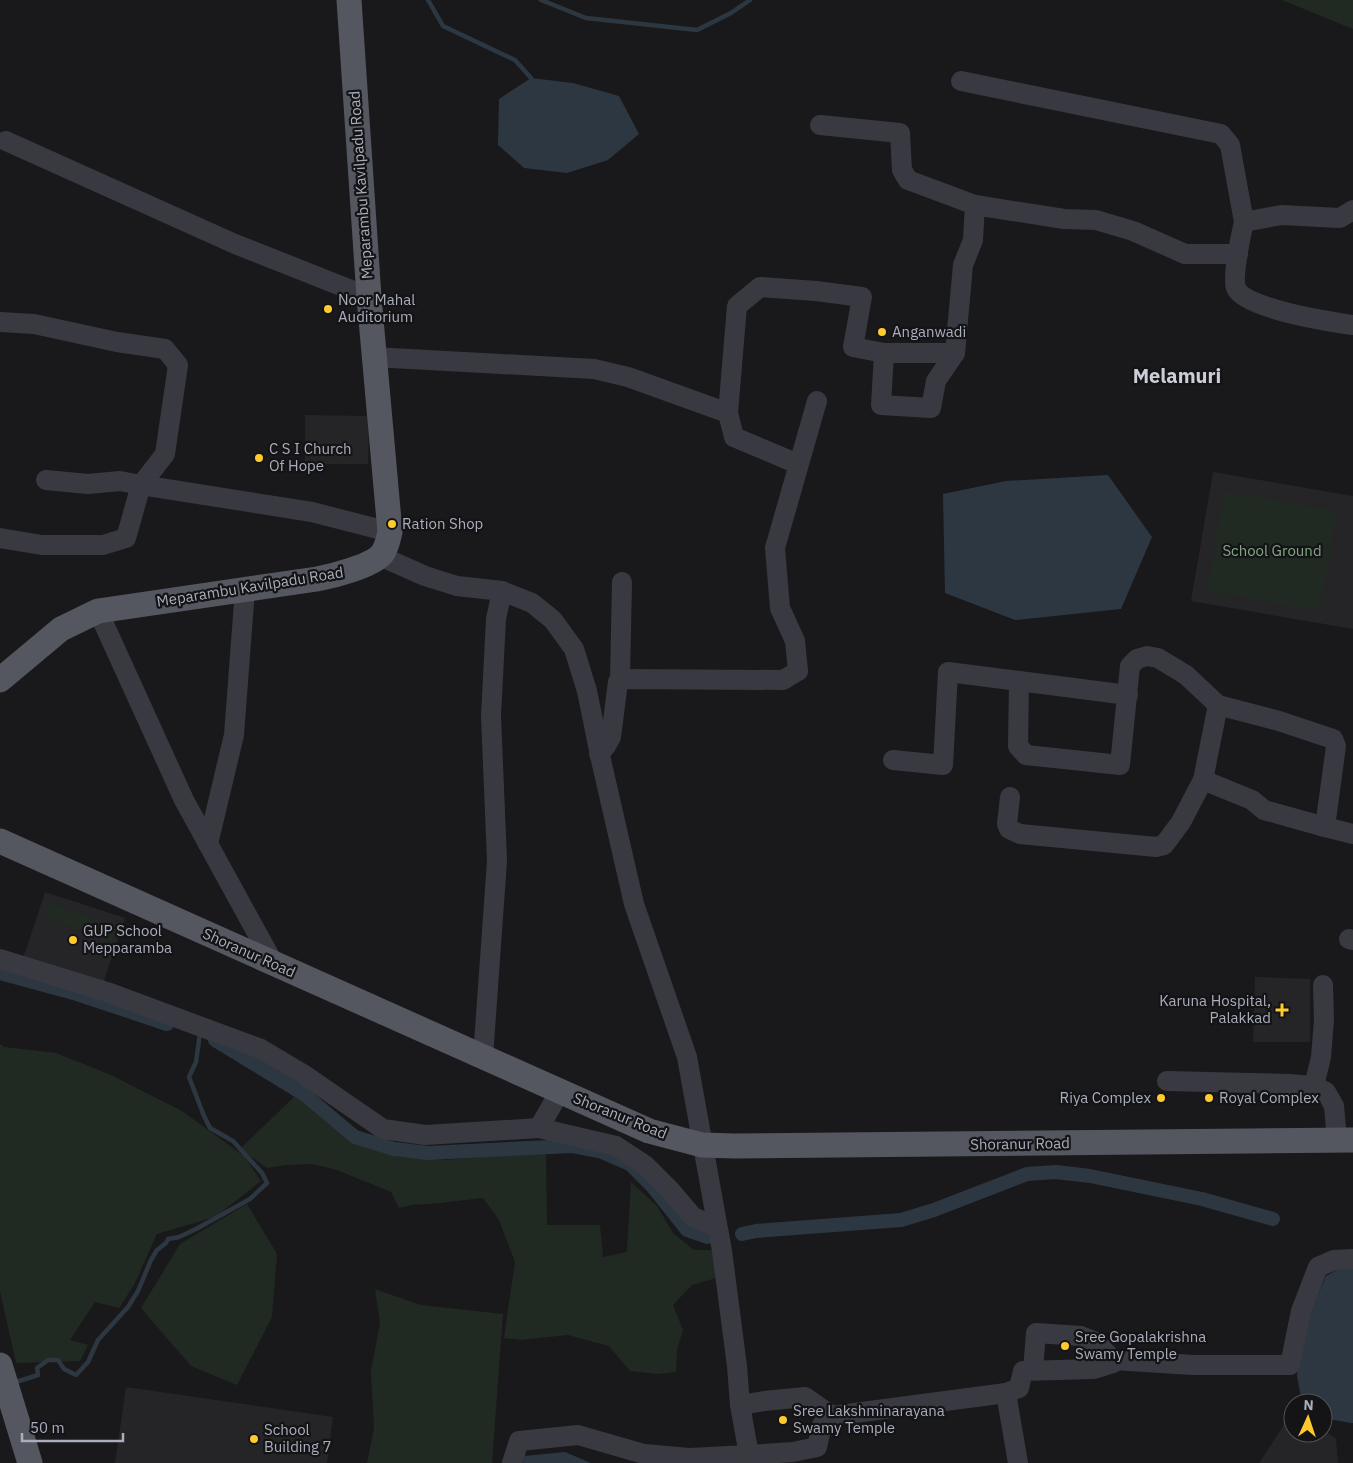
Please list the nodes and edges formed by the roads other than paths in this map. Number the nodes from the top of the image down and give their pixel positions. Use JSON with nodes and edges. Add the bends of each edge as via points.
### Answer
{"nodes":[{"id":1,"x":349,"y":0,"type":"edge"},
{"id":2,"x":961,"y":81,"type":"dead end"},
{"id":3,"x":820,"y":125,"type":"dead end"},
{"id":4,"x":6,"y":141,"type":"dead end"},
{"id":5,"x":975,"y":205,"type":"junction"},
{"id":6,"x":1353,"y":210,"type":"edge"},
{"id":7,"x":1244,"y":222,"type":"junction"},
{"id":8,"x":1238,"y":254,"type":"junction"},
{"id":9,"x":369,"y":297,"type":"junction"},
{"id":10,"x":0,"y":322,"type":"edge"},
{"id":11,"x":1353,"y":325,"type":"edge"},
{"id":12,"x":884,"y":353,"type":"junction"},
{"id":13,"x":955,"y":353,"type":"junction"},
{"id":14,"x":373,"y":357,"type":"junction"},
{"id":15,"x":817,"y":401,"type":"dead end"},
{"id":16,"x":728,"y":413,"type":"junction"},
{"id":17,"x":798,"y":464,"type":"junction"},
{"id":18,"x":46,"y":480,"type":"dead end"},
{"id":19,"x":141,"y":484,"type":"junction"},
{"id":20,"x":390,"y":532,"type":"junction"},
{"id":21,"x":0,"y":538,"type":"edge"},
{"id":22,"x":380,"y":556,"type":"junction"},
{"id":23,"x":622,"y":582,"type":"dead end"},
{"id":24,"x":245,"y":589,"type":"junction"},
{"id":25,"x":502,"y":591,"type":"junction"},
{"id":26,"x":98,"y":611,"type":"junction"},
{"id":27,"x":620,"y":679,"type":"junction"},
{"id":28,"x":0,"y":680,"type":"edge"},
{"id":29,"x":1019,"y":681,"type":"junction"},
{"id":30,"x":1128,"y":695,"type":"junction"},
{"id":31,"x":1218,"y":705,"type":"junction"},
{"id":32,"x":599,"y":754,"type":"junction"},
{"id":33,"x":893,"y":760,"type":"dead end"},
{"id":34,"x":1203,"y":780,"type":"junction"},
{"id":35,"x":1010,"y":796,"type":"dead end"},
{"id":36,"x":1325,"y":827,"type":"junction"},
{"id":37,"x":1353,"y":834,"type":"edge"},
{"id":38,"x":0,"y":841,"type":"edge"},
{"id":39,"x":208,"y":844,"type":"junction"},
{"id":40,"x":0,"y":959,"type":"edge"},
{"id":41,"x":274,"y":964,"type":"junction"},
{"id":42,"x":1322,"y":985,"type":"dead end"},
{"id":43,"x":483,"y":1057,"type":"junction"},
{"id":44,"x":1167,"y":1081,"type":"dead end"},
{"id":45,"x":1314,"y":1086,"type":"junction"},
{"id":46,"x":560,"y":1091,"type":"junction"},
{"id":47,"x":539,"y":1128,"type":"junction"},
{"id":48,"x":1345,"y":1140,"type":"edge"},
{"id":49,"x":702,"y":1145,"type":"junction"},
{"id":50,"x":717,"y":1227,"type":"junction"},
{"id":51,"x":1353,"y":1259,"type":"edge"},
{"id":52,"x":1113,"y":1360,"type":"junction"},
{"id":53,"x":0,"y":1365,"type":"edge"},
{"id":54,"x":1034,"y":1370,"type":"junction"},
{"id":55,"x":1006,"y":1393,"type":"junction"},
{"id":56,"x":740,"y":1405,"type":"junction"},
{"id":57,"x":0,"y":1411,"type":"edge"},
{"id":58,"x":832,"y":1416,"type":"junction"},
{"id":59,"x":749,"y":1456,"type":"junction"},
{"id":60,"x":12,"y":1463,"type":"edge"},
{"id":61,"x":30,"y":1463,"type":"edge"},
{"id":62,"x":512,"y":1463,"type":"edge"},
{"id":63,"x":1018,"y":1463,"type":"edge"}],
"edges":[{"from":1,"to":9,"type":"main road","name":"Meparambu Kavilpadu Road"},
{"from":2,"to":7,"type":"street","via":[[1221,134],[1230,145]]},
{"from":3,"to":5,"type":"street","via":[[900,133],[902,170],[908,180]]},
{"from":4,"to":9,"type":"street","via":[[235,244]]},
{"from":5,"to":8,"type":"street","via":[[1064,219],[1096,220],[1133,231],[1185,254]]},
{"from":5,"to":13,"type":"street","via":[[973,240],[963,265]]},
{"from":6,"to":7,"type":"street","via":[[1340,218],[1281,215]]},
{"from":7,"to":8,"type":"street"},
{"from":8,"to":11,"type":"street","via":[[1236,288],[1243,296],[1293,315]]},
{"from":9,"to":14,"type":"main road","name":"Meparambu Kavilpadu Road"},
{"from":10,"to":19,"type":"street","via":[[34,324],[165,349],[178,365],[165,454]]},
{"from":12,"to":13,"type":"street"},
{"from":12,"to":13,"type":"street","via":[[881,405],[931,408],[936,381]]},
{"from":12,"to":16,"type":"street","via":[[854,347],[862,298],[760,287],[737,306]]},
{"from":14,"to":16,"type":"street","via":[[594,369],[628,377]]},
{"from":14,"to":20,"type":"main road","name":"Meparambu Kavilpadu Road"},
{"from":15,"to":17,"type":"street"},
{"from":16,"to":17,"type":"street","via":[[734,437]]},
{"from":17,"to":27,"type":"street","via":[[775,548],[780,608],[795,641],[798,671],[782,680]]},
{"from":18,"to":19,"type":"street"},
{"from":19,"to":20,"type":"street","via":[[312,512]]},
{"from":19,"to":21,"type":"street","via":[[126,538],[103,544],[42,545]]},
{"from":20,"to":22,"type":"main road","name":"Meparambu Kavilpadu Road"},
{"from":22,"to":24,"type":"main road","name":"Meparambu Kavilpadu Road","via":[[348,572]]},
{"from":22,"to":25,"type":"street","via":[[457,586]]},
{"from":23,"to":27,"type":"street"},
{"from":24,"to":26,"type":"main road","name":"Meparambu Kavilpadu Road"},
{"from":24,"to":39,"type":"street","via":[[234,735]]},
{"from":25,"to":32,"type":"street","via":[[532,603],[553,620],[574,650],[588,691]]},
{"from":25,"to":43,"type":"street","via":[[496,619],[491,716],[497,861]]},
{"from":26,"to":28,"type":"main road","name":"Meparambu Kavilpadu Road","via":[[62,629]]},
{"from":26,"to":39,"type":"street","via":[[184,800]]},
{"from":27,"to":32,"type":"street","via":[[611,737]]},
{"from":29,"to":30,"type":"street"},
{"from":29,"to":30,"type":"street","via":[[1018,746],[1026,755],[1120,765]]},
{"from":29,"to":33,"type":"street","via":[[948,672],[943,765]]},
{"from":30,"to":31,"type":"street","via":[[1130,666],[1147,656],[1158,658],[1186,675]]},
{"from":31,"to":34,"type":"street"},
{"from":31,"to":36,"type":"street","via":[[1333,739],[1336,746]]},
{"from":32,"to":49,"type":"street","via":[[634,904],[687,1057]]},
{"from":34,"to":35,"type":"street","via":[[1168,840],[1156,847],[1011,831],[1008,824]]},
{"from":34,"to":36,"type":"street","via":[[1252,800],[1264,810]]},
{"from":36,"to":37,"type":"street"},
{"from":38,"to":41,"type":"main road","name":"Shoranur Road"},
{"from":39,"to":41,"type":"street"},
{"from":40,"to":47,"type":"street","via":[[107,992],[261,1049],[383,1129],[425,1134]]},
{"from":41,"to":43,"type":"main road","name":"Shoranur Road"},
{"from":42,"to":45,"type":"street","via":[[1324,1020]]},
{"from":43,"to":46,"type":"main road","name":"Shoranur Road"},
{"from":44,"to":45,"type":"street"},
{"from":45,"to":48,"type":"street","via":[[1326,1092]]},
{"from":46,"to":47,"type":"street"},
{"from":46,"to":49,"type":"main road","name":"Shoranur Road","via":[[649,1130]]},
{"from":47,"to":50,"type":"street","via":[[616,1146],[645,1165],[693,1217]]},
{"from":48,"to":49,"type":"main road","name":"Shoranur Road"},
{"from":49,"to":50,"type":"street"},
{"from":50,"to":56,"type":"street"},
{"from":51,"to":52,"type":"street","via":[[1334,1260],[1318,1267],[1300,1310],[1290,1364],[1193,1365]]},
{"from":52,"to":54,"type":"street","via":[[1113,1363],[1094,1369]]},
{"from":52,"to":54,"type":"street","via":[[1096,1342],[1081,1336],[1036,1332]]},
{"from":53,"to":61,"type":"main road"},
{"from":54,"to":55,"type":"street","via":[[1022,1371],[1019,1388]]},
{"from":55,"to":58,"type":"street"},
{"from":55,"to":63,"type":"street"},
{"from":56,"to":58,"type":"street","via":[[805,1397]]},
{"from":56,"to":59,"type":"street"},
{"from":57,"to":60,"type":"main road"},
{"from":58,"to":59,"type":"street","via":[[822,1426],[817,1447]]},
{"from":59,"to":62,"type":"street","via":[[689,1458],[644,1454],[578,1435],[519,1441]]}]}
